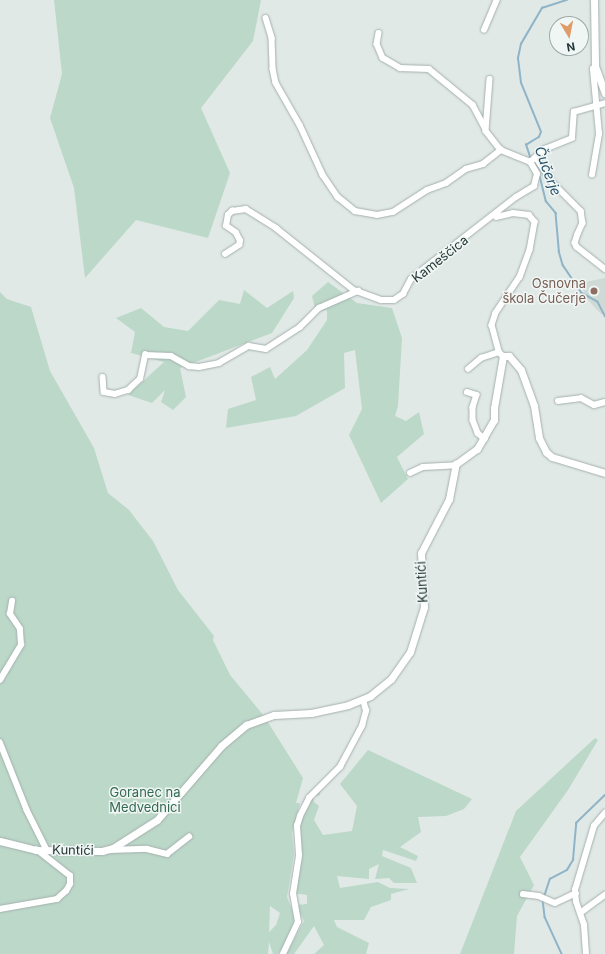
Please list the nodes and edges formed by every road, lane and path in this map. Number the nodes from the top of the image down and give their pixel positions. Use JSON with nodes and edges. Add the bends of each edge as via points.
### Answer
{"nodes":[{"id":1,"x":497,"y":0,"type":"edge"},
{"id":2,"x":594,"y":0,"type":"edge"},
{"id":3,"x":266,"y":18,"type":"dead end"},
{"id":4,"x":484,"y":30,"type":"dead end"},
{"id":5,"x":379,"y":33,"type":"dead end"},
{"id":6,"x":595,"y":66,"type":"junction"},
{"id":7,"x":490,"y":79,"type":"dead end"},
{"id":8,"x":605,"y":93,"type":"edge"},
{"id":9,"x":605,"y":103,"type":"edge"},
{"id":10,"x":596,"y":105,"type":"junction"},
{"id":11,"x":486,"y":130,"type":"junction"},
{"id":12,"x":501,"y":150,"type":"junction"},
{"id":13,"x":532,"y":160,"type":"junction"},
{"id":14,"x":592,"y":174,"type":"dead end"},
{"id":15,"x":494,"y":217,"type":"junction"},
{"id":16,"x":225,"y":254,"type":"dead end"},
{"id":17,"x":605,"y":270,"type":"edge"},
{"id":18,"x":358,"y":292,"type":"junction"},
{"id":19,"x":501,"y":354,"type":"junction"},
{"id":20,"x":468,"y":369,"type":"dead end"},
{"id":21,"x":103,"y":377,"type":"dead end"},
{"id":22,"x":468,"y":392,"type":"dead end"},
{"id":23,"x":558,"y":402,"type":"dead end"},
{"id":24,"x":605,"y":402,"type":"edge"},
{"id":25,"x":485,"y":439,"type":"junction"},
{"id":26,"x":456,"y":465,"type":"junction"},
{"id":27,"x":410,"y":473,"type":"dead end"},
{"id":28,"x":605,"y":473,"type":"edge"},
{"id":29,"x":12,"y":601,"type":"dead end"},
{"id":30,"x":0,"y":680,"type":"edge"},
{"id":31,"x":363,"y":700,"type":"junction"},
{"id":32,"x":0,"y":742,"type":"edge"},
{"id":33,"x":605,"y":813,"type":"edge"},
{"id":34,"x":189,"y":837,"type":"dead end"},
{"id":35,"x":0,"y":841,"type":"edge"},
{"id":36,"x":36,"y":850,"type":"junction"},
{"id":37,"x":47,"y":850,"type":"junction"},
{"id":38,"x":108,"y":850,"type":"junction"},
{"id":39,"x":576,"y":893,"type":"junction"},
{"id":40,"x":523,"y":894,"type":"dead end"},
{"id":41,"x":605,"y":895,"type":"edge"},
{"id":42,"x":0,"y":909,"type":"edge"},
{"id":43,"x":580,"y":913,"type":"junction"},
{"id":44,"x":283,"y":954,"type":"edge"},
{"id":45,"x":586,"y":954,"type":"edge"}],
"edges":[{"from":1,"to":4,"type":"street"},
{"from":2,"to":6,"type":"street"},
{"from":3,"to":12,"type":"street","via":[[272,38],[276,83],[300,125],[323,175],[338,197],[355,210],[377,215],[393,212],[466,169],[483,164]]},
{"from":5,"to":11,"type":"street","via":[[377,44],[383,58],[400,68],[429,69],[473,105]]},
{"from":6,"to":8,"type":"street"},
{"from":6,"to":10,"type":"street","via":[[593,70]]},
{"from":7,"to":11,"type":"street"},
{"from":9,"to":10,"type":"street"},
{"from":10,"to":13,"type":"street","via":[[574,112],[572,138],[545,149]]},
{"from":10,"to":14,"type":"street","via":[[598,143]]},
{"from":11,"to":12,"type":"street"},
{"from":12,"to":13,"type":"street"},
{"from":13,"to":15,"type":"street","name":"Kameščica","via":[[537,174],[536,183]]},
{"from":13,"to":17,"type":"street","via":[[581,211],[583,223],[575,242],[577,247]]},
{"from":15,"to":18,"type":"street","name":"Kameščica","via":[[411,279],[403,294],[394,300],[382,300]]},
{"from":15,"to":19,"type":"street","name":"Kameščica","via":[[513,213],[533,216],[535,222],[530,250],[520,278],[493,321],[492,328]]},
{"from":16,"to":18,"type":"street","name":"Kameščica","via":[[239,245],[240,241],[236,232],[226,226],[228,215],[246,209],[276,228],[306,254]]},
{"from":18,"to":21,"type":"street","via":[[319,308],[300,327],[266,349],[249,346],[219,363],[199,367],[189,366],[170,356],[145,355],[140,379],[128,390],[115,394],[104,392]]},
{"from":19,"to":20,"type":"street","via":[[481,358]]},
{"from":19,"to":25,"type":"street","via":[[494,420]]},
{"from":19,"to":28,"type":"street","via":[[509,356],[521,370],[534,406],[539,438],[546,452],[552,457]]},
{"from":22,"to":25,"type":"street","via":[[477,395],[473,407],[473,420],[478,433]]},
{"from":23,"to":24,"type":"street","via":[[581,398],[594,405]]},
{"from":25,"to":26,"type":"street"},
{"from":26,"to":27,"type":"street","via":[[423,467]]},
{"from":26,"to":31,"type":"street","name":"Kuntići","via":[[449,499],[421,553],[425,600],[416,637],[401,669]]},
{"from":29,"to":30,"type":"street","via":[[10,614],[20,629],[21,645]]},
{"from":31,"to":38,"type":"street","name":"Kuntići","via":[[311,713],[274,715],[246,725],[221,746],[156,820]]},
{"from":31,"to":44,"type":"street","via":[[366,710],[362,726],[340,767],[309,798],[300,816],[297,826],[299,855],[293,894],[298,922]]},
{"from":32,"to":37,"type":"street","via":[[27,810]]},
{"from":33,"to":39,"type":"street","via":[[594,826]]},
{"from":34,"to":38,"type":"street","name":"Kuntići","via":[[169,854],[148,849]]},
{"from":35,"to":36,"type":"street","name":"Kuntići"},
{"from":36,"to":37,"type":"street","name":"Kuntići"},
{"from":36,"to":42,"type":"street","via":[[70,876],[68,888],[57,899]]},
{"from":37,"to":38,"type":"street","name":"Kuntići"},
{"from":39,"to":40,"type":"street","via":[[555,903],[538,896]]},
{"from":39,"to":43,"type":"street"},
{"from":41,"to":43,"type":"street"},
{"from":43,"to":45,"type":"street","via":[[586,936]]}]}
